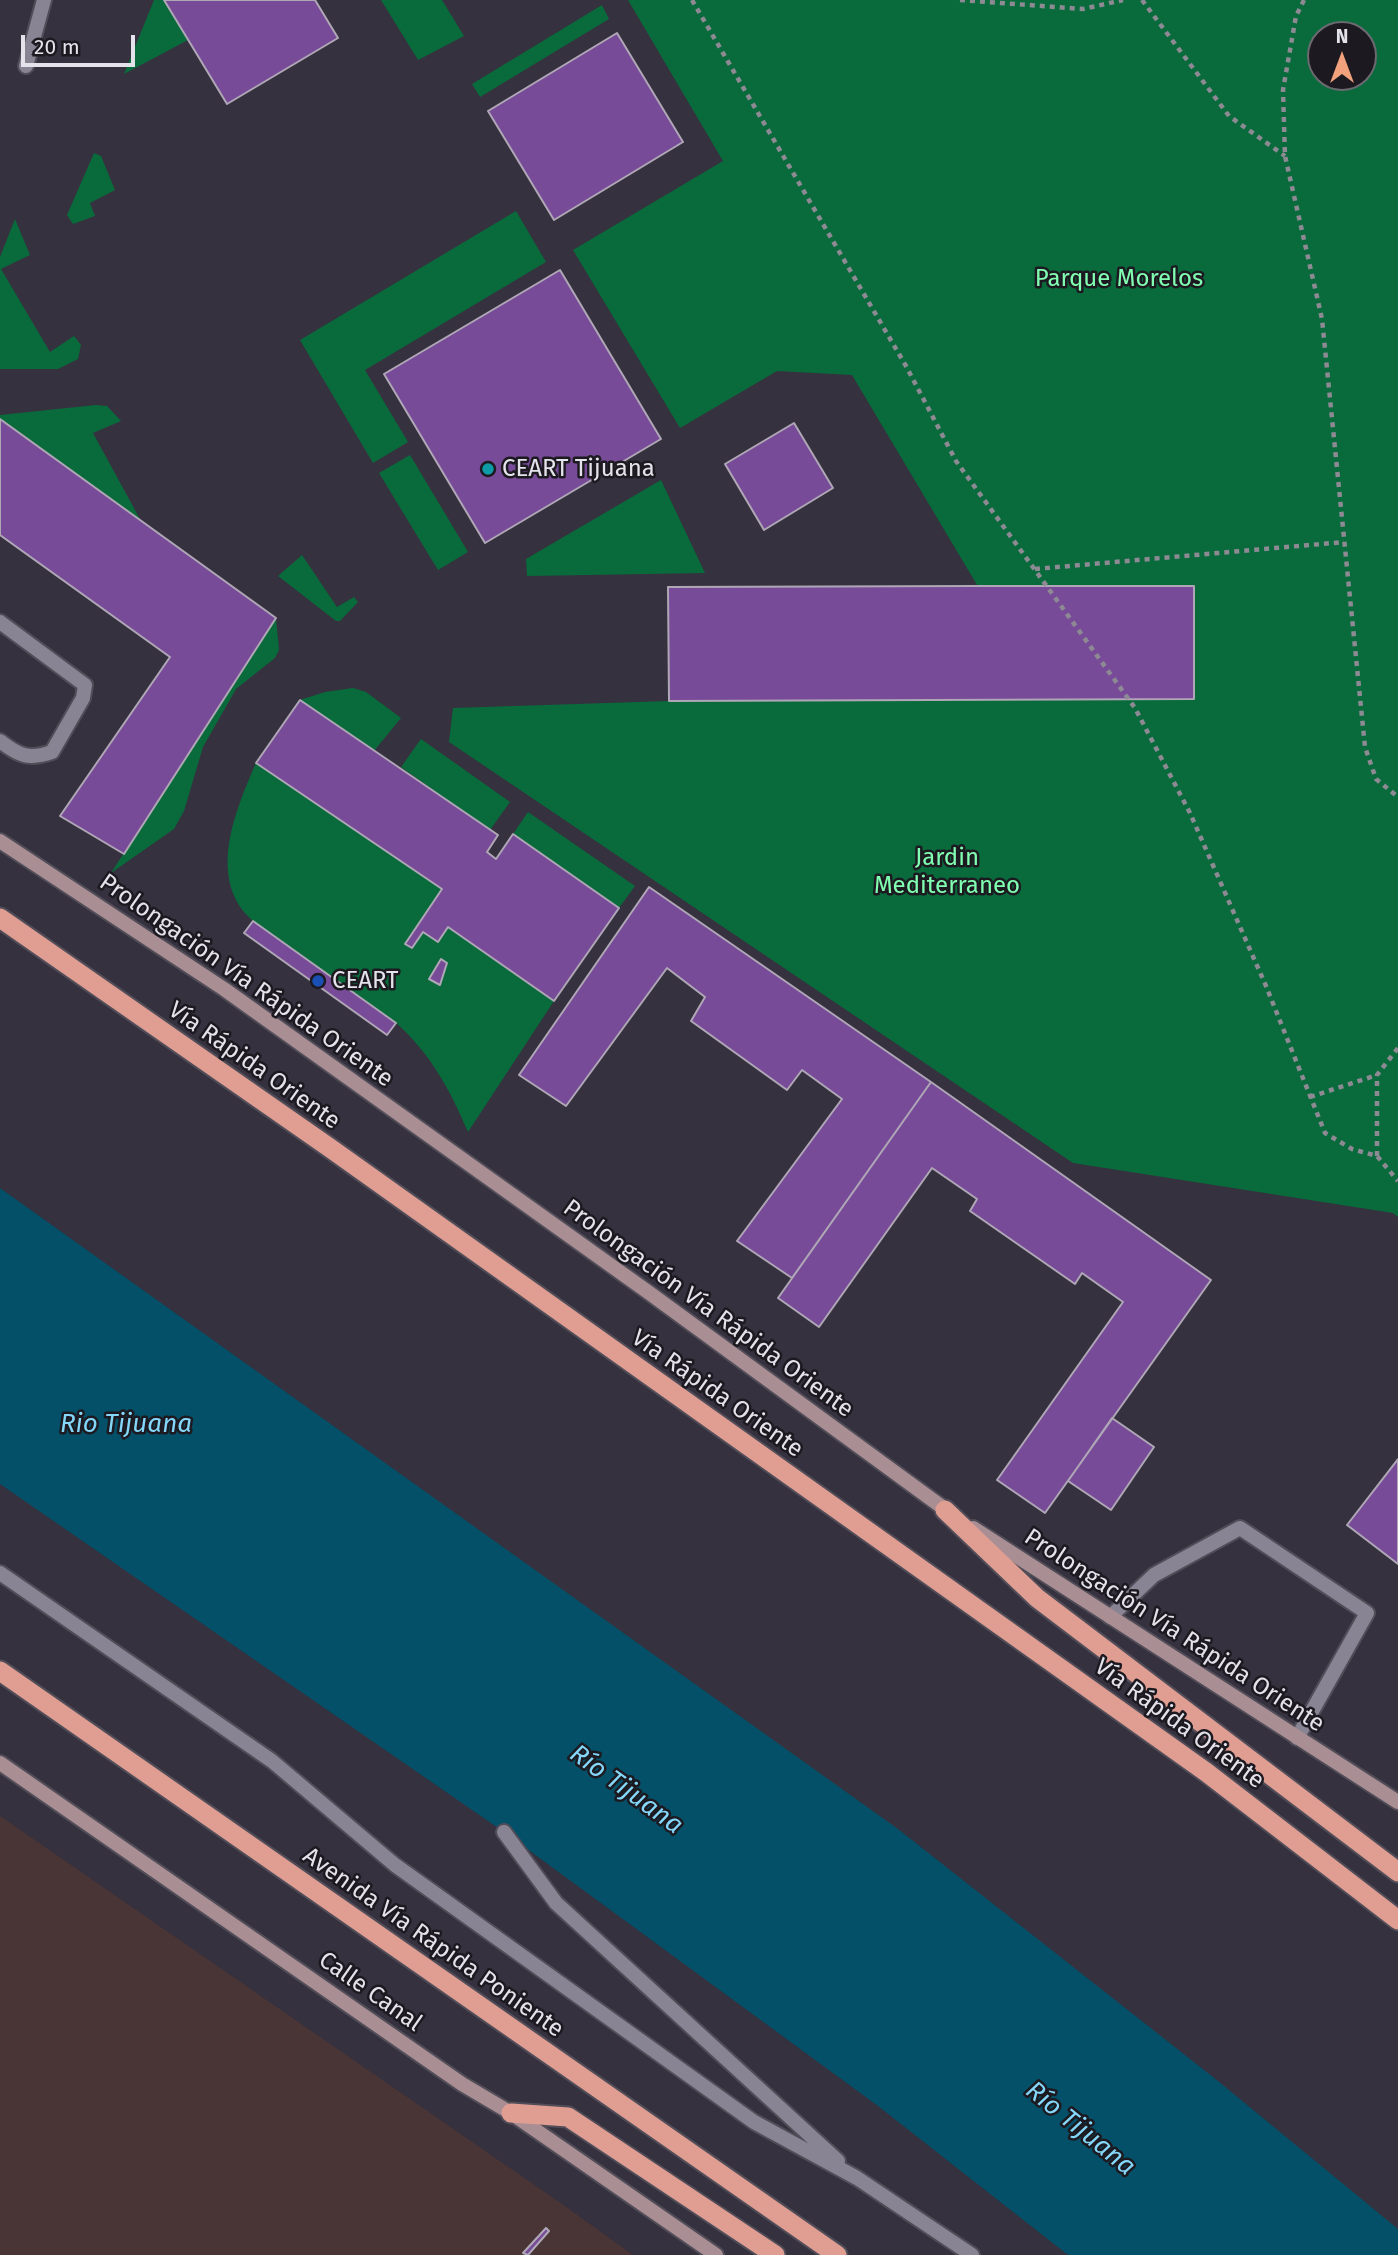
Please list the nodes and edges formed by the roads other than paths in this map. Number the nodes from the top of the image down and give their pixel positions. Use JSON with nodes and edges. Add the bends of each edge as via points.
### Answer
{"nodes":[{"id":1,"x":44,"y":0,"type":"edge"},
{"id":2,"x":26,"y":66,"type":"dead end"},
{"id":3,"x":0,"y":622,"type":"edge"},
{"id":4,"x":0,"y":741,"type":"edge"},
{"id":5,"x":0,"y":841,"type":"edge"},
{"id":6,"x":0,"y":918,"type":"edge"},
{"id":7,"x":945,"y":1510,"type":"junction"},
{"id":8,"x":0,"y":1573,"type":"edge"},
{"id":9,"x":1110,"y":1616,"type":"junction"},
{"id":10,"x":0,"y":1671,"type":"edge"},
{"id":11,"x":1297,"y":1738,"type":"junction"},
{"id":12,"x":0,"y":1763,"type":"edge"},
{"id":13,"x":1398,"y":1802,"type":"edge"},
{"id":14,"x":504,"y":1832,"type":"dead end"},
{"id":15,"x":1398,"y":1872,"type":"edge"},
{"id":16,"x":1398,"y":1920,"type":"edge"},
{"id":17,"x":511,"y":2113,"type":"junction"},
{"id":18,"x":857,"y":2178,"type":"junction"},
{"id":19,"x":716,"y":2255,"type":"edge"},
{"id":20,"x":775,"y":2255,"type":"edge"},
{"id":21,"x":837,"y":2255,"type":"edge"},
{"id":22,"x":972,"y":2255,"type":"edge"}],
"edges":[{"from":1,"to":2,"type":"lane"},
{"from":3,"to":4,"type":"lane","via":[[85,685],[83,698],[52,752],[33,759]]},
{"from":5,"to":7,"type":"main road","name":"Prolongación Vía Rápida Oriente","via":[[224,989]]},
{"from":6,"to":16,"type":"highway","name":"Vía Rápida Oriente","via":[[1206,1772]]},
{"from":7,"to":9,"type":"main road","name":"Prolongación Vía Rápida Oriente"},
{"from":7,"to":15,"type":"highway","via":[[1037,1598]]},
{"from":8,"to":18,"type":"lane","via":[[272,1762],[395,1865],[754,2122]]},
{"from":9,"to":11,"type":"main road","name":"Prolongación Vía Rápida Oriente"},
{"from":9,"to":11,"type":"lane","via":[[1154,1575],[1240,1528],[1367,1613]]},
{"from":10,"to":21,"type":"highway","name":"Avenida Vía Rápida Poniente"},
{"from":11,"to":13,"type":"main road","name":"Prolongación Vía Rápida Oriente"},
{"from":12,"to":17,"type":"main road","name":"Calle Canal","via":[[462,2084]]},
{"from":14,"to":18,"type":"lane","via":[[556,1903]]},
{"from":17,"to":19,"type":"main road","name":"Calle Canal"},
{"from":17,"to":20,"type":"highway","via":[[568,2117]]},
{"from":18,"to":22,"type":"lane"}]}
